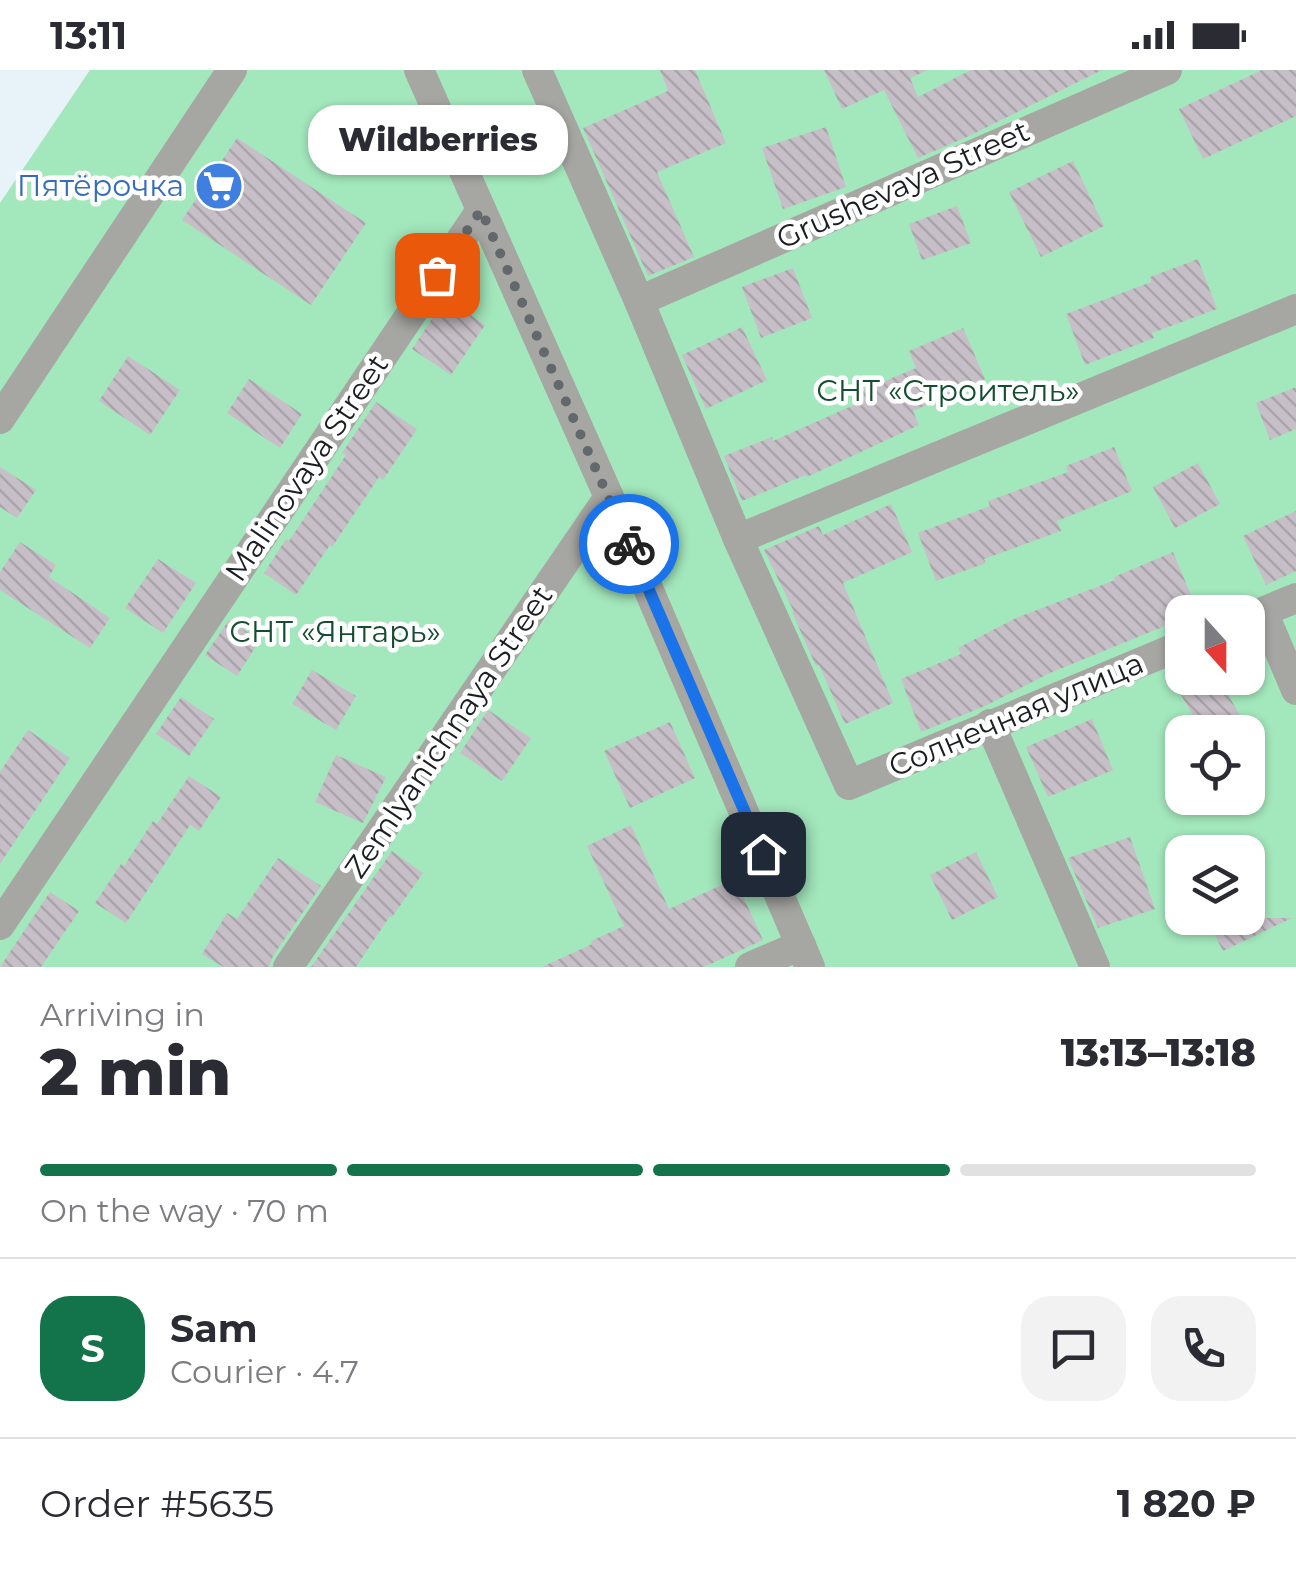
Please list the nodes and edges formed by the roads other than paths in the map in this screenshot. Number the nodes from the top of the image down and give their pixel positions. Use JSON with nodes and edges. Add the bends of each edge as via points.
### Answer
{"nodes":[{"id":1,"x":232,"y":70,"type":"edge"},
{"id":2,"x":419,"y":70,"type":"edge"},
{"id":3,"x":538,"y":70,"type":"edge"},
{"id":4,"x":1167,"y":70,"type":"edge"},
{"id":5,"x":481,"y":210,"type":"junction"},
{"id":6,"x":639,"y":301,"type":"junction"},
{"id":7,"x":1296,"y":309,"type":"edge"},
{"id":8,"x":0,"y":419,"type":"edge"},
{"id":9,"x":609,"y":496,"type":"junction"},
{"id":10,"x":738,"y":539,"type":"junction"},
{"id":11,"x":1296,"y":598,"type":"edge"},
{"id":12,"x":1265,"y":611,"type":"edge"},
{"id":13,"x":1265,"y":633,"type":"edge"},
{"id":14,"x":1165,"y":652,"type":"edge"},
{"id":15,"x":1296,"y":690,"type":"edge"},
{"id":16,"x":990,"y":724,"type":"junction"},
{"id":17,"x":0,"y":924,"type":"edge"},
{"id":18,"x":806,"y":956,"type":"edge"},
{"id":19,"x":288,"y":967,"type":"edge"},
{"id":20,"x":750,"y":967,"type":"edge"},
{"id":21,"x":1095,"y":967,"type":"edge"}],
"edges":[{"from":1,"to":8,"type":"street"},
{"from":2,"to":5,"type":"street"},
{"from":3,"to":6,"type":"street"},
{"from":4,"to":6,"type":"street","name":"Grushevaya Street"},
{"from":5,"to":9,"type":"street"},
{"from":5,"to":17,"type":"street","name":"Malinovaya Street"},
{"from":6,"to":10,"type":"street"},
{"from":7,"to":10,"type":"street"},
{"from":9,"to":18,"type":"street"},
{"from":9,"to":19,"type":"street","name":"Zemlyanichnaya Street"},
{"from":10,"to":16,"type":"street","name":"Солнечная улица","via":[[849,785]]},
{"from":11,"to":12,"type":"street"},
{"from":13,"to":15,"type":"street"},
{"from":14,"to":16,"type":"street","name":"Солнечная улица"},
{"from":16,"to":21,"type":"street"},
{"from":18,"to":20,"type":"street"}]}
